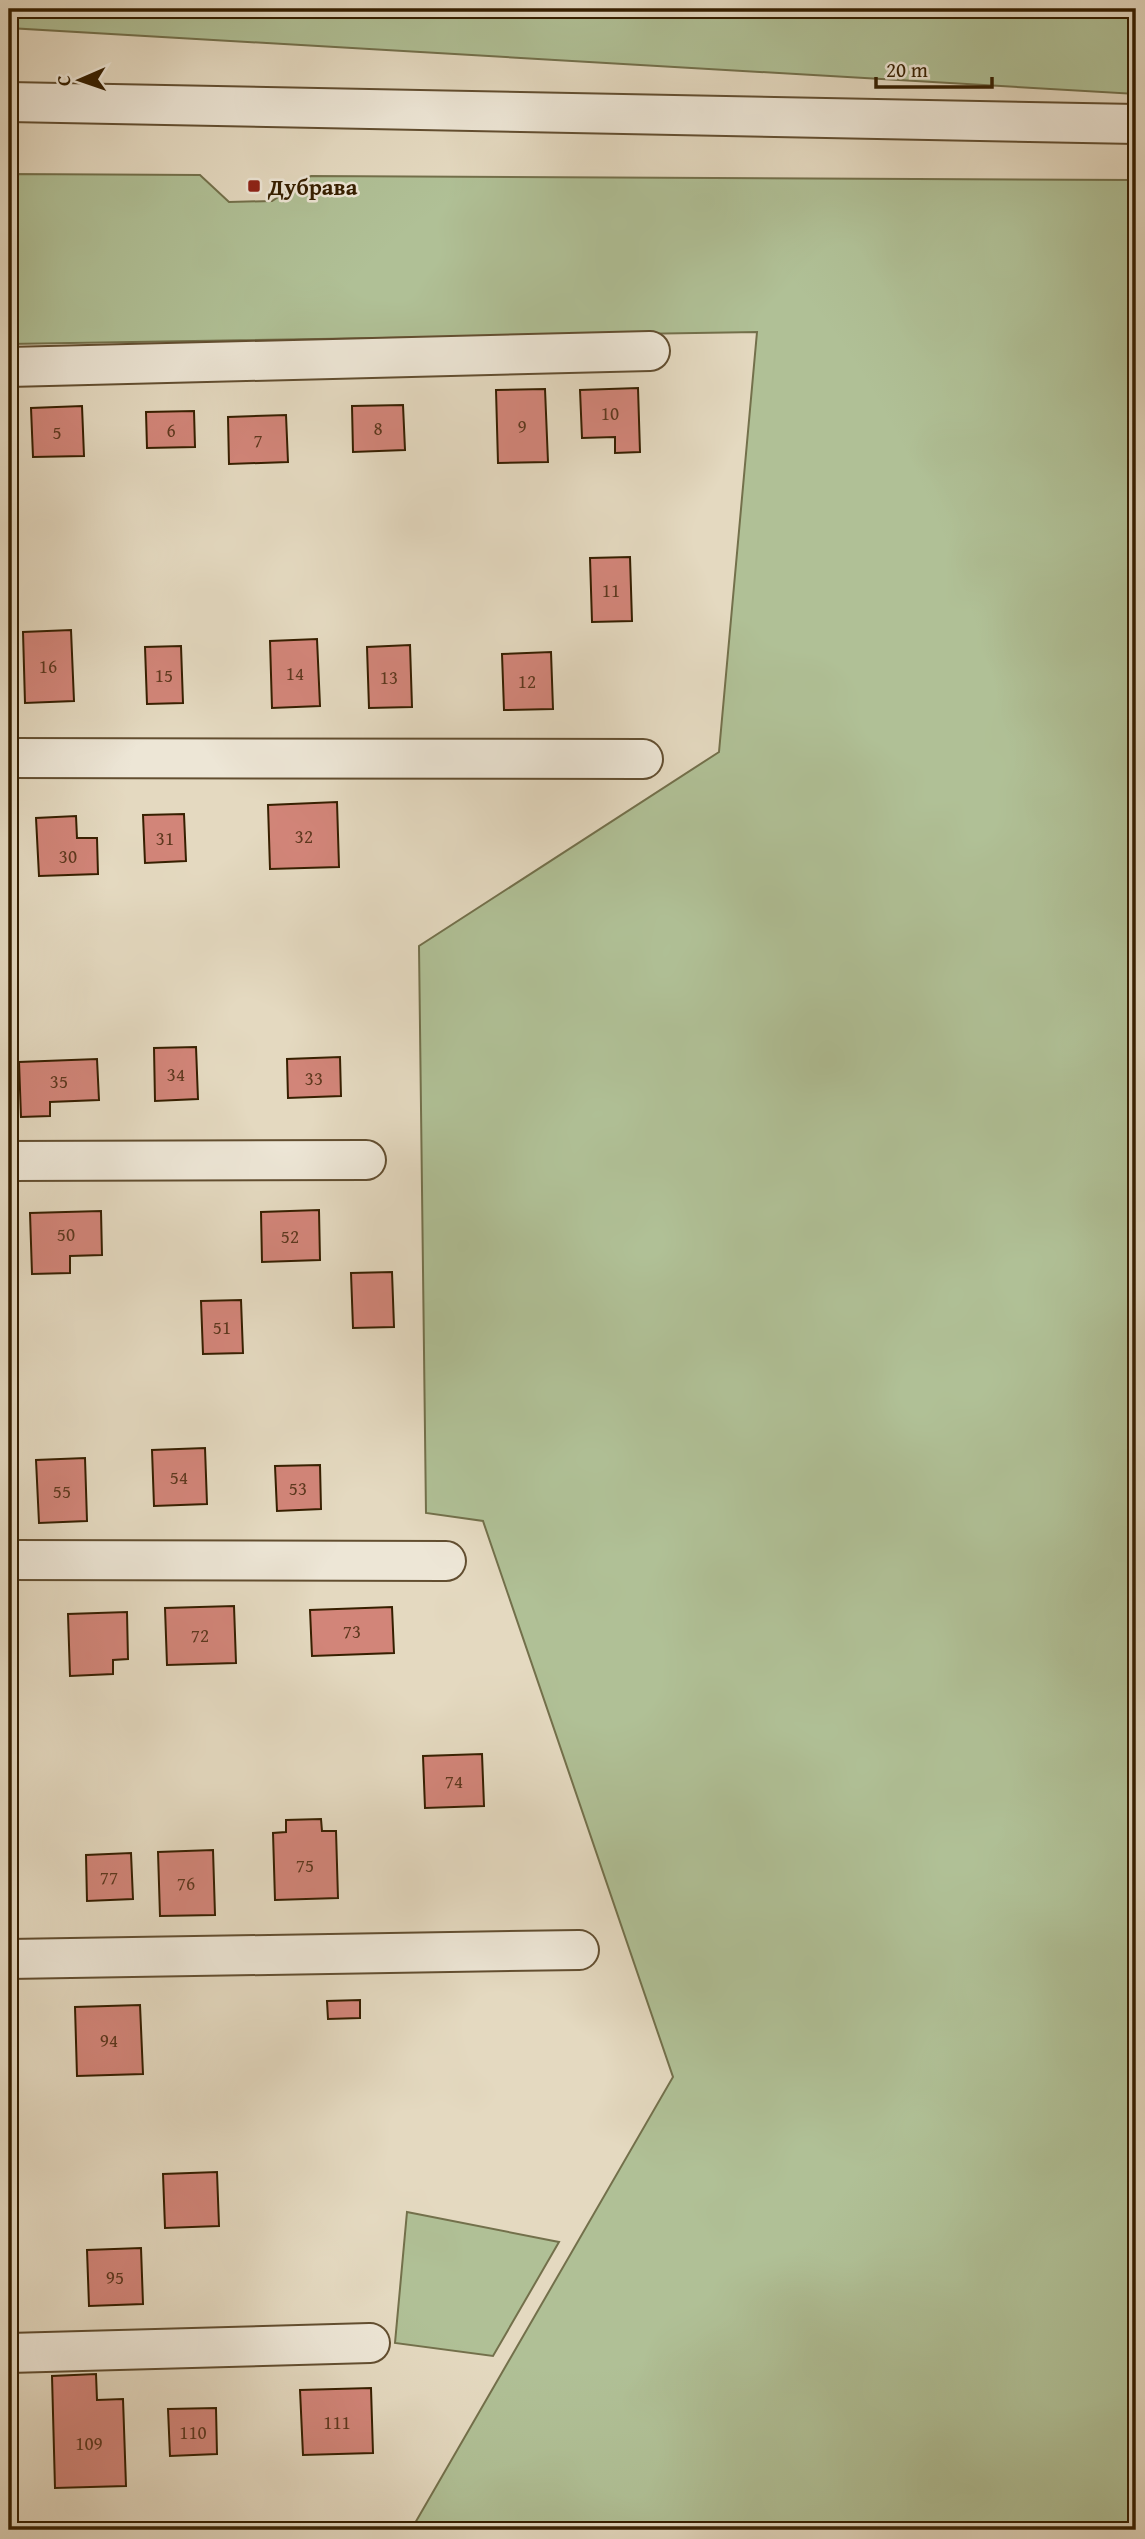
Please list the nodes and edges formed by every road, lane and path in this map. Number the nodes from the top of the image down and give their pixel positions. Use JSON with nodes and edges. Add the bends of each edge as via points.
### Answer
{"nodes":[{"id":1,"x":9,"y":102,"type":"edge"},
{"id":2,"x":1136,"y":124,"type":"edge"},
{"id":3,"x":650,"y":351,"type":"dead end"},
{"id":4,"x":9,"y":366,"type":"edge"},
{"id":5,"x":9,"y":758,"type":"edge"},
{"id":6,"x":643,"y":759,"type":"dead end"},
{"id":7,"x":366,"y":1160,"type":"dead end"},
{"id":8,"x":9,"y":1161,"type":"edge"},
{"id":9,"x":9,"y":1560,"type":"edge"},
{"id":10,"x":446,"y":1561,"type":"dead end"},
{"id":11,"x":579,"y":1950,"type":"dead end"},
{"id":12,"x":9,"y":1959,"type":"edge"},
{"id":13,"x":370,"y":2343,"type":"dead end"},
{"id":14,"x":9,"y":2353,"type":"edge"}],
"edges":[{"from":1,"to":2,"type":"street"},
{"from":3,"to":4,"type":"street"},
{"from":5,"to":6,"type":"street"},
{"from":7,"to":8,"type":"street"},
{"from":9,"to":10,"type":"street"},
{"from":11,"to":12,"type":"street"},
{"from":13,"to":14,"type":"street"}]}
